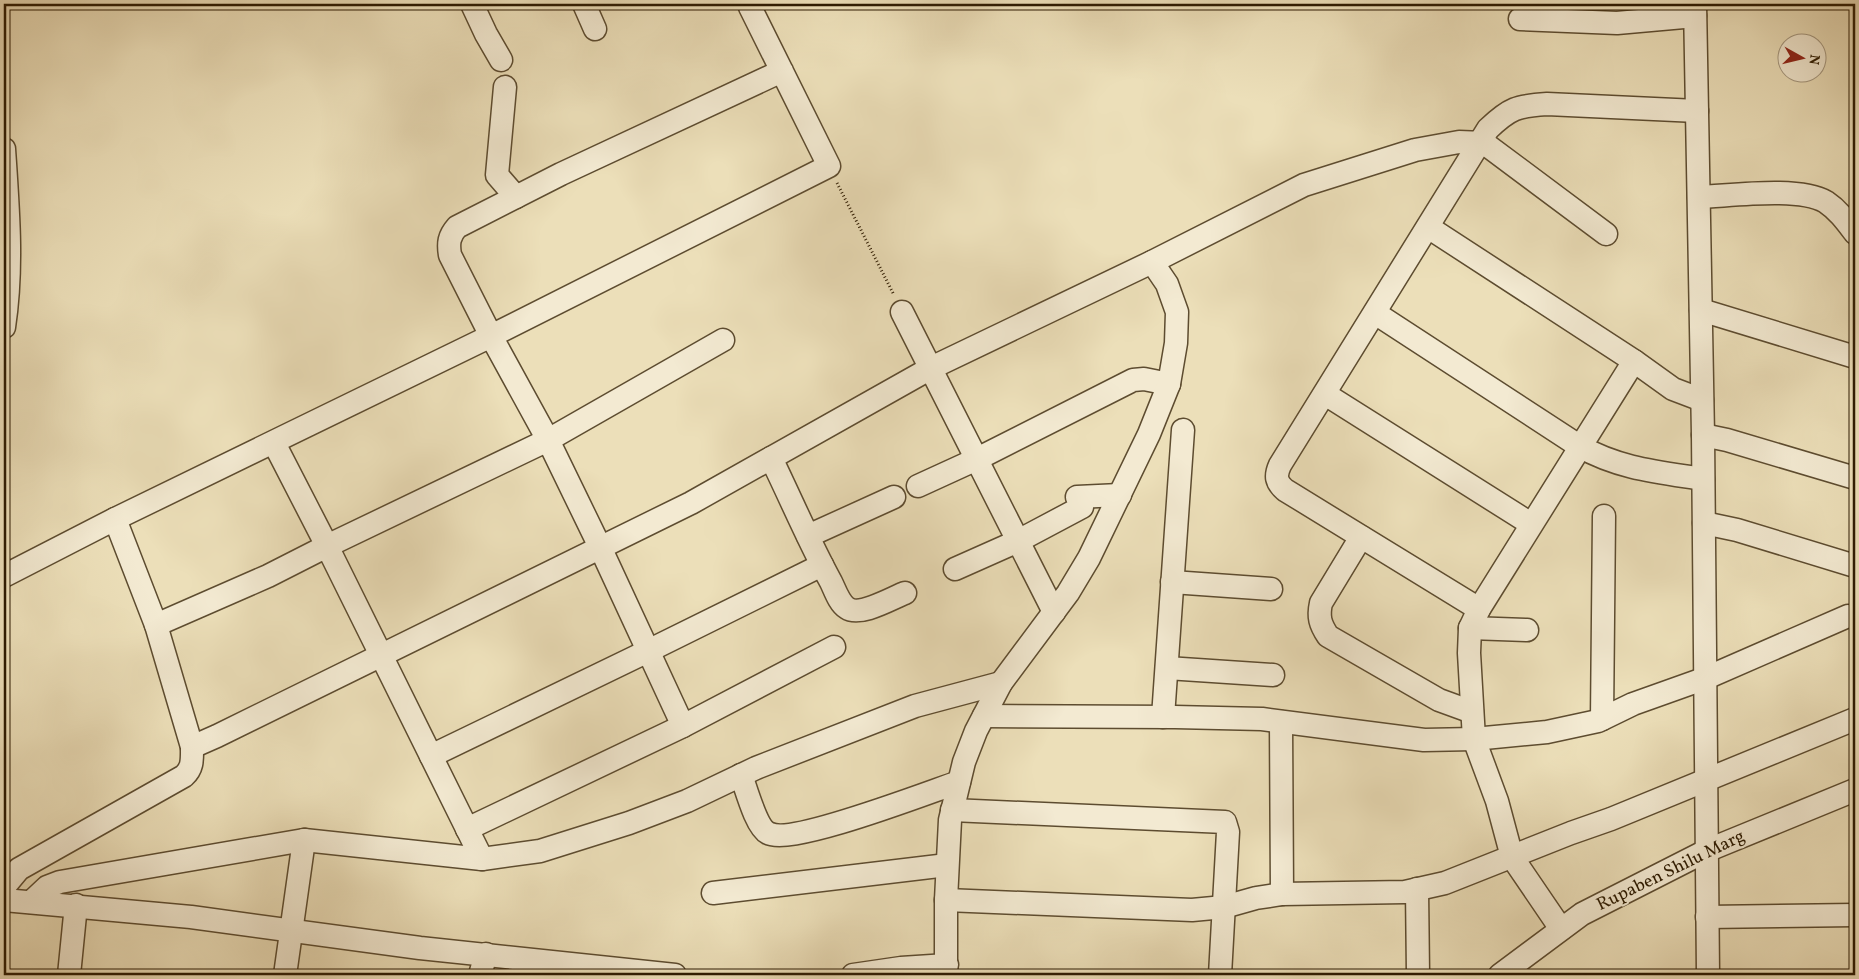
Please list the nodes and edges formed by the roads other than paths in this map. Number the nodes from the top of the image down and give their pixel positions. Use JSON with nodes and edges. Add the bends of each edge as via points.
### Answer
{"nodes":[{"id":1,"x":472,"y":4,"type":"edge"},
{"id":2,"x":584,"y":4,"type":"edge"},
{"id":3,"x":750,"y":7,"type":"dead end"},
{"id":4,"x":1695,"y":10,"type":"edge"},
{"id":5,"x":1520,"y":19,"type":"dead end"},
{"id":6,"x":594,"y":29,"type":"dead end"},
{"id":7,"x":501,"y":60,"type":"dead end"},
{"id":8,"x":782,"y":71,"type":"junction"},
{"id":9,"x":505,"y":87,"type":"dead end"},
{"id":10,"x":1697,"y":111,"type":"junction"},
{"id":11,"x":1480,"y":143,"type":"junction"},
{"id":12,"x":4,"y":149,"type":"edge"},
{"id":13,"x":516,"y":197,"type":"junction"},
{"id":14,"x":1698,"y":197,"type":"junction"},
{"id":15,"x":6,"y":211,"type":"edge"},
{"id":16,"x":1428,"y":227,"type":"junction"},
{"id":17,"x":1855,"y":232,"type":"edge"},
{"id":18,"x":1606,"y":234,"type":"dead end"},
{"id":19,"x":1152,"y":262,"type":"junction"},
{"id":20,"x":1701,"y":310,"type":"junction"},
{"id":21,"x":902,"y":312,"type":"road end"},
{"id":22,"x":1375,"y":313,"type":"junction"},
{"id":23,"x":4,"y":327,"type":"edge"},
{"id":24,"x":491,"y":336,"type":"junction"},
{"id":25,"x":723,"y":340,"type":"dead end"},
{"id":26,"x":1855,"y":357,"type":"edge"},
{"id":27,"x":1634,"y":361,"type":"junction"},
{"id":28,"x":931,"y":368,"type":"junction"},
{"id":29,"x":1169,"y":384,"type":"junction"},
{"id":30,"x":1325,"y":394,"type":"junction"},
{"id":31,"x":1702,"y":400,"type":"junction"},
{"id":32,"x":1183,"y":430,"type":"dead end"},
{"id":33,"x":1703,"y":435,"type":"junction"},
{"id":34,"x":548,"y":440,"type":"junction"},
{"id":35,"x":274,"y":442,"type":"junction"},
{"id":36,"x":1579,"y":446,"type":"junction"},
{"id":37,"x":771,"y":458,"type":"junction"},
{"id":38,"x":977,"y":459,"type":"junction"},
{"id":39,"x":1855,"y":478,"type":"edge"},
{"id":40,"x":1703,"y":479,"type":"junction"},
{"id":41,"x":918,"y":486,"type":"dead end"},
{"id":42,"x":1120,"y":494,"type":"junction"},
{"id":43,"x":894,"y":497,"type":"dead end"},
{"id":44,"x":1604,"y":516,"type":"dead end"},
{"id":45,"x":115,"y":519,"type":"junction"},
{"id":46,"x":1704,"y":523,"type":"junction"},
{"id":47,"x":1531,"y":524,"type":"junction"},
{"id":48,"x":808,"y":536,"type":"junction"},
{"id":49,"x":1361,"y":537,"type":"junction"},
{"id":50,"x":1018,"y":541,"type":"junction"},
{"id":51,"x":327,"y":546,"type":"junction"},
{"id":52,"x":600,"y":547,"type":"junction"},
{"id":53,"x":822,"y":566,"type":"junction"},
{"id":54,"x":1855,"y":566,"type":"edge"},
{"id":55,"x":955,"y":569,"type":"dead end"},
{"id":56,"x":4,"y":576,"type":"edge"},
{"id":57,"x":1172,"y":582,"type":"junction"},
{"id":58,"x":1271,"y":589,"type":"dead end"},
{"id":59,"x":905,"y":593,"type":"dead end"},
{"id":60,"x":1054,"y":612,"type":"junction"},
{"id":61,"x":1848,"y":616,"type":"dead end"},
{"id":62,"x":1474,"y":619,"type":"junction"},
{"id":63,"x":156,"y":625,"type":"junction"},
{"id":64,"x":1527,"y":630,"type":"dead end"},
{"id":65,"x":834,"y":647,"type":"dead end"},
{"id":66,"x":648,"y":651,"type":"junction"},
{"id":67,"x":382,"y":655,"type":"junction"},
{"id":68,"x":1166,"y":668,"type":"junction"},
{"id":69,"x":1273,"y":675,"type":"dead end"},
{"id":70,"x":1706,"y":678,"type":"junction"},
{"id":71,"x":1001,"y":683,"type":"junction"},
{"id":72,"x":1472,"y":712,"type":"junction"},
{"id":73,"x":984,"y":716,"type":"junction"},
{"id":74,"x":1163,"y":717,"type":"junction"},
{"id":75,"x":1602,"y":719,"type":"junction"},
{"id":76,"x":1855,"y":719,"type":"edge"},
{"id":77,"x":1281,"y":722,"type":"junction"},
{"id":78,"x":683,"y":726,"type":"junction"},
{"id":79,"x":1474,"y":739,"type":"junction"},
{"id":80,"x":192,"y":747,"type":"junction"},
{"id":81,"x":431,"y":756,"type":"junction"},
{"id":82,"x":741,"y":775,"type":"junction"},
{"id":83,"x":1705,"y":781,"type":"junction"},
{"id":84,"x":959,"y":782,"type":"junction"},
{"id":85,"x":1855,"y":790,"type":"edge"},
{"id":86,"x":952,"y":810,"type":"junction"},
{"id":87,"x":467,"y":829,"type":"junction"},
{"id":88,"x":304,"y":840,"type":"junction"},
{"id":89,"x":1706,"y":851,"type":"junction"},
{"id":90,"x":1512,"y":857,"type":"junction"},
{"id":91,"x":482,"y":860,"type":"junction"},
{"id":92,"x":948,"y":865,"type":"junction"},
{"id":93,"x":4,"y":887,"type":"edge"},
{"id":94,"x":1417,"y":889,"type":"junction"},
{"id":95,"x":713,"y":893,"type":"dead end"},
{"id":96,"x":1282,"y":894,"type":"junction"},
{"id":97,"x":4,"y":900,"type":"edge"},
{"id":98,"x":946,"y":900,"type":"junction"},
{"id":99,"x":31,"y":902,"type":"junction"},
{"id":100,"x":76,"y":906,"type":"junction"},
{"id":101,"x":1224,"y":907,"type":"junction"},
{"id":102,"x":1855,"y":915,"type":"edge"},
{"id":103,"x":1707,"y":917,"type":"junction"},
{"id":104,"x":1562,"y":929,"type":"junction"},
{"id":105,"x":291,"y":932,"type":"junction"},
{"id":106,"x":483,"y":965,"type":"edge"},
{"id":107,"x":947,"y":970,"type":"edge"},
{"id":108,"x":69,"y":975,"type":"edge"},
{"id":109,"x":285,"y":975,"type":"edge"},
{"id":110,"x":675,"y":975,"type":"edge"},
{"id":111,"x":853,"y":975,"type":"edge"},
{"id":112,"x":1220,"y":975,"type":"edge"},
{"id":113,"x":1418,"y":975,"type":"edge"},
{"id":114,"x":1500,"y":975,"type":"edge"},
{"id":115,"x":1708,"y":975,"type":"edge"}],
"edges":[{"from":1,"to":7,"type":"street"},
{"from":2,"to":6,"type":"street"},
{"from":3,"to":8,"type":"street"},
{"from":4,"to":5,"type":"street","via":[[1617,22]]},
{"from":4,"to":10,"type":"street"},
{"from":8,"to":13,"type":"street"},
{"from":8,"to":24,"type":"street","via":[[829,166]]},
{"from":9,"to":13,"type":"street","via":[[497,174]]},
{"from":10,"to":11,"type":"street","via":[[1523,105],[1504,113]]},
{"from":10,"to":14,"type":"street"},
{"from":11,"to":16,"type":"street"},
{"from":11,"to":18,"type":"street"},
{"from":11,"to":19,"type":"street","via":[[1459,142],[1415,150],[1304,185]]},
{"from":12,"to":15,"type":"street"},
{"from":13,"to":24,"type":"street","via":[[457,227],[448,243],[450,255]]},
{"from":14,"to":17,"type":"street","via":[[1792,192],[1810,196],[1836,209]]},
{"from":14,"to":20,"type":"street"},
{"from":15,"to":23,"type":"street","via":[[9,279]]},
{"from":16,"to":22,"type":"street"},
{"from":16,"to":27,"type":"street"},
{"from":19,"to":28,"type":"street"},
{"from":19,"to":29,"type":"street","via":[[1167,284],[1176,312],[1176,343]]},
{"from":20,"to":26,"type":"street"},
{"from":20,"to":31,"type":"street"},
{"from":21,"to":28,"type":"street"},
{"from":22,"to":30,"type":"street"},
{"from":22,"to":36,"type":"street"},
{"from":24,"to":34,"type":"street"},
{"from":24,"to":35,"type":"street"},
{"from":25,"to":34,"type":"street"},
{"from":27,"to":31,"type":"street","via":[[1673,389]]},
{"from":27,"to":36,"type":"street"},
{"from":28,"to":37,"type":"street"},
{"from":28,"to":38,"type":"street"},
{"from":29,"to":38,"type":"street","via":[[1133,380]]},
{"from":29,"to":42,"type":"street","via":[[1150,434]]},
{"from":30,"to":47,"type":"street"},
{"from":30,"to":49,"type":"street","via":[[1280,465],[1277,483]]},
{"from":31,"to":33,"type":"street"},
{"from":32,"to":57,"type":"street"},
{"from":33,"to":39,"type":"street"},
{"from":33,"to":40,"type":"street"},
{"from":34,"to":51,"type":"street"},
{"from":34,"to":52,"type":"street"},
{"from":35,"to":45,"type":"street"},
{"from":35,"to":51,"type":"street"},
{"from":36,"to":40,"type":"street","via":[[1618,464]]},
{"from":36,"to":47,"type":"street"},
{"from":37,"to":48,"type":"street"},
{"from":37,"to":52,"type":"street","via":[[691,503]]},
{"from":38,"to":41,"type":"street"},
{"from":38,"to":50,"type":"street"},
{"from":40,"to":46,"type":"street"},
{"from":42,"to":50,"type":"street","via":[[1080,502]]},
{"from":42,"to":60,"type":"street","via":[[1089,558]]},
{"from":43,"to":48,"type":"street"},
{"from":44,"to":75,"type":"street"},
{"from":45,"to":56,"type":"street"},
{"from":45,"to":63,"type":"street"},
{"from":46,"to":54,"type":"street"},
{"from":46,"to":70,"type":"street"},
{"from":47,"to":62,"type":"street"},
{"from":48,"to":53,"type":"street"},
{"from":49,"to":62,"type":"street"},
{"from":49,"to":72,"type":"street","via":[[1321,603],[1320,624],[1328,636],[1439,700]]},
{"from":50,"to":55,"type":"street"},
{"from":50,"to":60,"type":"street"},
{"from":51,"to":63,"type":"street"},
{"from":51,"to":67,"type":"street"},
{"from":52,"to":66,"type":"street"},
{"from":52,"to":67,"type":"street"},
{"from":53,"to":59,"type":"street","via":[[840,600],[847,608],[856,611]]},
{"from":53,"to":66,"type":"street"},
{"from":57,"to":58,"type":"street"},
{"from":57,"to":68,"type":"street"},
{"from":60,"to":71,"type":"street"},
{"from":61,"to":70,"type":"street"},
{"from":62,"to":64,"type":"street"},
{"from":62,"to":72,"type":"street","via":[[1469,653]]},
{"from":63,"to":80,"type":"street"},
{"from":65,"to":78,"type":"street"},
{"from":66,"to":78,"type":"street"},
{"from":66,"to":81,"type":"street"},
{"from":67,"to":80,"type":"street"},
{"from":67,"to":81,"type":"street"},
{"from":68,"to":69,"type":"street"},
{"from":68,"to":74,"type":"street"},
{"from":70,"to":75,"type":"street","via":[[1633,704]]},
{"from":70,"to":83,"type":"street"},
{"from":71,"to":73,"type":"street"},
{"from":71,"to":82,"type":"street","via":[[915,706]]},
{"from":72,"to":79,"type":"street"},
{"from":73,"to":74,"type":"street"},
{"from":73,"to":84,"type":"street"},
{"from":74,"to":77,"type":"street"},
{"from":75,"to":79,"type":"street","via":[[1547,732]]},
{"from":76,"to":83,"type":"street"},
{"from":77,"to":79,"type":"street","via":[[1424,740]]},
{"from":77,"to":96,"type":"street"},
{"from":78,"to":87,"type":"street"},
{"from":79,"to":90,"type":"street","via":[[1497,801]]},
{"from":80,"to":93,"type":"street","via":[[192,762],[184,776],[19,869]]},
{"from":81,"to":87,"type":"street"},
{"from":82,"to":84,"type":"street","via":[[761,827],[769,834],[782,835],[827,827]]},
{"from":82,"to":91,"type":"street","via":[[688,801],[630,823],[540,851]]},
{"from":83,"to":89,"type":"street"},
{"from":83,"to":90,"type":"street"},
{"from":84,"to":86,"type":"street"},
{"from":85,"to":89,"type":"street","name":"Rupaben Shilu Marg"},
{"from":86,"to":92,"type":"street"},
{"from":86,"to":101,"type":"street","via":[[1225,822],[1228,832]]},
{"from":87,"to":91,"type":"street"},
{"from":88,"to":91,"type":"street"},
{"from":88,"to":99,"type":"street","via":[[60,882],[47,887]]},
{"from":88,"to":105,"type":"street"},
{"from":89,"to":103,"type":"street"},
{"from":89,"to":104,"type":"street","name":"Rupaben Shilu Marg","via":[[1582,914]]},
{"from":90,"to":94,"type":"street","via":[[1445,883]]},
{"from":90,"to":104,"type":"street"},
{"from":92,"to":95,"type":"street"},
{"from":92,"to":98,"type":"street"},
{"from":94,"to":96,"type":"street","via":[[1405,892]]},
{"from":94,"to":113,"type":"street"},
{"from":96,"to":101,"type":"street"},
{"from":97,"to":99,"type":"street"},
{"from":98,"to":101,"type":"street","via":[[1192,910]]},
{"from":98,"to":107,"type":"street"},
{"from":99,"to":100,"type":"street"},
{"from":100,"to":105,"type":"street","via":[[191,917]]},
{"from":100,"to":108,"type":"street"},
{"from":101,"to":112,"type":"street"},
{"from":102,"to":103,"type":"street"},
{"from":103,"to":115,"type":"street"},
{"from":104,"to":114,"type":"street","name":"Rupaben Shilu Marg"},
{"from":105,"to":106,"type":"street"},
{"from":105,"to":109,"type":"street"},
{"from":106,"to":110,"type":"street"},
{"from":107,"to":111,"type":"street","via":[[901,968]]}]}
